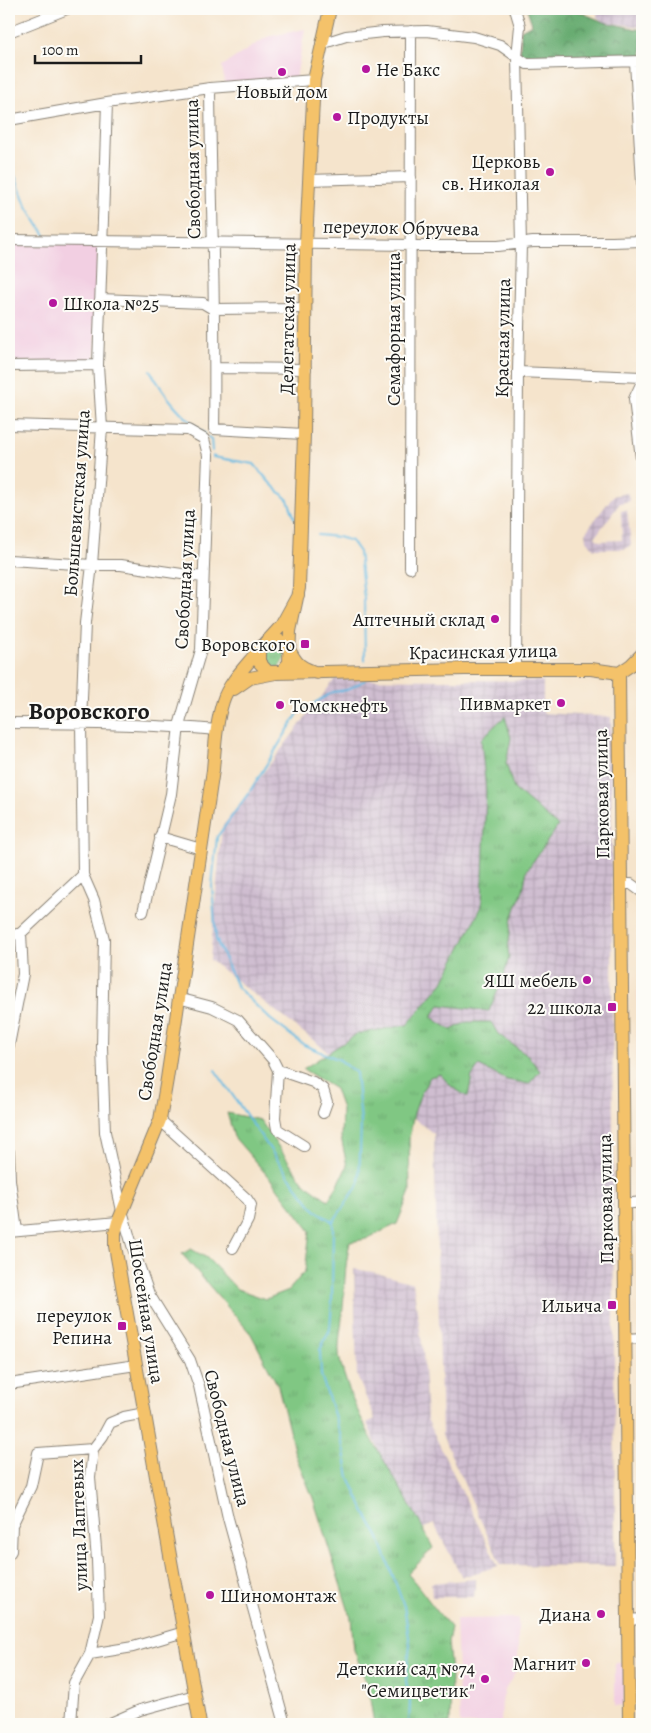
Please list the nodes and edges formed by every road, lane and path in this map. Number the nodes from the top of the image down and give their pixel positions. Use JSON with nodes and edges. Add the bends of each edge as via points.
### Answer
{"nodes":[{"id":1,"x":67,"y":9,"type":"edge"},
{"id":2,"x":330,"y":9,"type":"edge"},
{"id":3,"x":515,"y":9,"type":"edge"},
{"id":4,"x":411,"y":31,"type":"junction"},
{"id":5,"x":9,"y":32,"type":"edge"},
{"id":6,"x":321,"y":44,"type":"junction"},
{"id":7,"x":517,"y":57,"type":"junction"},
{"id":8,"x":639,"y":61,"type":"edge"},
{"id":9,"x":314,"y":80,"type":"junction"},
{"id":10,"x":210,"y":88,"type":"junction"},
{"id":11,"x":107,"y":103,"type":"junction"},
{"id":12,"x":9,"y":120,"type":"edge"},
{"id":13,"x":411,"y":177,"type":"junction"},
{"id":14,"x":309,"y":180,"type":"junction"},
{"id":15,"x":642,"y":183,"type":"edge"},
{"id":16,"x":9,"y":240,"type":"edge"},
{"id":17,"x":102,"y":241,"type":"junction"},
{"id":18,"x":642,"y":241,"type":"edge"},
{"id":19,"x":212,"y":242,"type":"junction"},
{"id":20,"x":306,"y":243,"type":"junction"},
{"id":21,"x":412,"y":244,"type":"junction"},
{"id":22,"x":521,"y":245,"type":"junction"},
{"id":23,"x":100,"y":300,"type":"junction"},
{"id":24,"x":306,"y":308,"type":"junction"},
{"id":25,"x":213,"y":309,"type":"junction"},
{"id":26,"x":98,"y":365,"type":"junction"},
{"id":27,"x":9,"y":366,"type":"edge"},
{"id":28,"x":215,"y":368,"type":"junction"},
{"id":29,"x":306,"y":370,"type":"junction"},
{"id":30,"x":518,"y":372,"type":"junction"},
{"id":31,"x":642,"y":377,"type":"edge"},
{"id":32,"x":642,"y":382,"type":"edge"},
{"id":33,"x":9,"y":425,"type":"edge"},
{"id":34,"x":102,"y":428,"type":"junction"},
{"id":35,"x":304,"y":434,"type":"junction"},
{"id":36,"x":642,"y":467,"type":"edge"},
{"id":37,"x":9,"y":560,"type":"edge"},
{"id":38,"x":92,"y":565,"type":"junction"},
{"id":39,"x":410,"y":568,"type":"dead end"},
{"id":40,"x":202,"y":577,"type":"junction"},
{"id":41,"x":298,"y":595,"type":"junction"},
{"id":42,"x":263,"y":644,"type":"junction"},
{"id":43,"x":290,"y":651,"type":"junction"},
{"id":44,"x":642,"y":654,"type":"edge"},
{"id":45,"x":516,"y":669,"type":"junction"},
{"id":46,"x":276,"y":673,"type":"junction"},
{"id":47,"x":317,"y":673,"type":"junction"},
{"id":48,"x":619,"y":673,"type":"junction"},
{"id":49,"x":223,"y":701,"type":"junction"},
{"id":50,"x":9,"y":723,"type":"edge"},
{"id":51,"x":81,"y":723,"type":"junction"},
{"id":52,"x":179,"y":726,"type":"junction"},
{"id":53,"x":217,"y":730,"type":"junction"},
{"id":54,"x":160,"y":837,"type":"junction"},
{"id":55,"x":201,"y":849,"type":"junction"},
{"id":56,"x":83,"y":875,"type":"junction"},
{"id":57,"x":621,"y":884,"type":"junction"},
{"id":58,"x":642,"y":892,"type":"edge"},
{"id":59,"x":143,"y":912,"type":"dead end"},
{"id":60,"x":21,"y":933,"type":"junction"},
{"id":61,"x":9,"y":936,"type":"edge"},
{"id":62,"x":178,"y":998,"type":"junction"},
{"id":63,"x":9,"y":1045,"type":"edge"},
{"id":64,"x":278,"y":1070,"type":"junction"},
{"id":65,"x":323,"y":1113,"type":"dead end"},
{"id":66,"x":160,"y":1120,"type":"junction"},
{"id":67,"x":304,"y":1146,"type":"dead end"},
{"id":68,"x":9,"y":1152,"type":"edge"},
{"id":69,"x":642,"y":1202,"type":"edge"},
{"id":70,"x":624,"y":1204,"type":"junction"},
{"id":71,"x":120,"y":1217,"type":"junction"},
{"id":72,"x":13,"y":1231,"type":"edge"},
{"id":73,"x":233,"y":1248,"type":"dead end"},
{"id":74,"x":642,"y":1338,"type":"edge"},
{"id":75,"x":625,"y":1339,"type":"junction"},
{"id":76,"x":136,"y":1365,"type":"junction"},
{"id":77,"x":9,"y":1384,"type":"edge"},
{"id":78,"x":145,"y":1413,"type":"junction"},
{"id":79,"x":93,"y":1450,"type":"junction"},
{"id":80,"x":9,"y":1554,"type":"edge"},
{"id":81,"x":642,"y":1619,"type":"edge"},
{"id":82,"x":628,"y":1620,"type":"junction"},
{"id":83,"x":184,"y":1632,"type":"junction"},
{"id":84,"x":90,"y":1654,"type":"junction"},
{"id":85,"x":195,"y":1695,"type":"junction"},
{"id":86,"x":71,"y":1724,"type":"edge"},
{"id":87,"x":108,"y":1724,"type":"edge"},
{"id":88,"x":200,"y":1724,"type":"edge"},
{"id":89,"x":285,"y":1724,"type":"edge"},
{"id":90,"x":629,"y":1724,"type":"edge"}],
"edges":[{"from":1,"to":5,"type":"street"},
{"from":2,"to":6,"type":"main road","name":"Делегатская улица"},
{"from":3,"to":7,"type":"street","name":"Красная улица","via":[[520,26]]},
{"from":4,"to":6,"type":"street","via":[[346,36]]},
{"from":4,"to":7,"type":"street","via":[[474,37],[500,45]]},
{"from":4,"to":13,"type":"street","name":"Семафорная улица"},
{"from":6,"to":9,"type":"main road","name":"Делегатская улица"},
{"from":7,"to":8,"type":"street","via":[[527,64]]},
{"from":7,"to":22,"type":"street","name":"Красная улица"},
{"from":8,"to":15,"type":"street"},
{"from":9,"to":10,"type":"street"},
{"from":9,"to":14,"type":"main road","name":"Делегатская улица"},
{"from":10,"to":11,"type":"street"},
{"from":10,"to":19,"type":"street","name":"Свободная улица"},
{"from":11,"to":12,"type":"street"},
{"from":11,"to":17,"type":"street","name":"Большевистская улица"},
{"from":13,"to":14,"type":"street"},
{"from":13,"to":21,"type":"street","name":"Семафорная улица"},
{"from":14,"to":20,"type":"main road","name":"Делегатская улица"},
{"from":16,"to":17,"type":"street","name":"переулок Обручева"},
{"from":17,"to":19,"type":"street","name":"переулок Обручева"},
{"from":17,"to":23,"type":"street","name":"Большевистская улица"},
{"from":18,"to":22,"type":"street","name":"переулок Обручева","via":[[534,242]]},
{"from":19,"to":20,"type":"street","name":"переулок Обручева"},
{"from":19,"to":25,"type":"street","name":"Свободная улица"},
{"from":20,"to":21,"type":"street","name":"переулок Обручева"},
{"from":20,"to":24,"type":"main road","name":"Делегатская улица"},
{"from":21,"to":22,"type":"street","name":"переулок Обручева"},
{"from":21,"to":39,"type":"street","name":"Семафорная улица"},
{"from":22,"to":30,"type":"street","name":"Красная улица"},
{"from":23,"to":25,"type":"street","via":[[203,303]]},
{"from":23,"to":26,"type":"street","name":"Большевистская улица"},
{"from":24,"to":25,"type":"street"},
{"from":24,"to":29,"type":"main road","name":"Делегатская улица"},
{"from":25,"to":28,"type":"street","name":"Свободная улица"},
{"from":26,"to":27,"type":"street"},
{"from":26,"to":34,"type":"street","name":"Большевистская улица"},
{"from":28,"to":29,"type":"street"},
{"from":28,"to":35,"type":"street","name":"Свободная улица","via":[[214,430]]},
{"from":29,"to":35,"type":"main road","name":"Делегатская улица"},
{"from":30,"to":31,"type":"street"},
{"from":30,"to":45,"type":"street","name":"Красная улица"},
{"from":32,"to":36,"type":"street","via":[[634,399]]},
{"from":33,"to":34,"type":"street"},
{"from":34,"to":38,"type":"street","name":"Большевистская улица"},
{"from":34,"to":40,"type":"street","name":"Свободная улица","via":[[188,430],[204,439],[208,455]]},
{"from":35,"to":41,"type":"main road","name":"Делегатская улица"},
{"from":37,"to":38,"type":"street"},
{"from":38,"to":40,"type":"street","via":[[121,565]]},
{"from":38,"to":51,"type":"street","name":"Большевистская улица","via":[[85,623]]},
{"from":40,"to":52,"type":"street","name":"Свободная улица","via":[[201,650]]},
{"from":41,"to":42,"type":"main road","name":"Делегатская улица","via":[[281,626]]},
{"from":41,"to":43,"type":"main road","name":"Делегатская улица","via":[[290,631]]},
{"from":42,"to":43,"type":"main road","via":[[277,640]]},
{"from":42,"to":46,"type":"main road","via":[[258,654],[259,662],[268,672]]},
{"from":42,"to":49,"type":"main road","name":"Делегатская улица","via":[[233,682]]},
{"from":43,"to":46,"type":"main road","via":[[287,667]]},
{"from":43,"to":47,"type":"main road","via":[[301,666]]},
{"from":44,"to":48,"type":"main road"},
{"from":45,"to":47,"type":"main road","name":"Красинская улица"},
{"from":45,"to":48,"type":"main road","name":"Красинская улица","via":[[591,669]]},
{"from":46,"to":47,"type":"main road","name":"Красинская улица"},
{"from":46,"to":49,"type":"main road","name":"Красинская улица","via":[[244,681]]},
{"from":48,"to":57,"type":"main road","name":"Парковая улица"},
{"from":49,"to":53,"type":"main road","name":"Свободная улица"},
{"from":50,"to":51,"type":"street"},
{"from":51,"to":52,"type":"street"},
{"from":51,"to":56,"type":"street","name":"Большевистская улица"},
{"from":52,"to":53,"type":"street"},
{"from":52,"to":54,"type":"street","name":"Свободная улица","via":[[171,794]]},
{"from":53,"to":55,"type":"main road","name":"Свободная улица"},
{"from":54,"to":55,"type":"street"},
{"from":54,"to":59,"type":"street","name":"Свободная улица"},
{"from":55,"to":62,"type":"main road","name":"Свободная улица"},
{"from":56,"to":60,"type":"street"},
{"from":56,"to":71,"type":"street","name":"Шоссейная улица","via":[[94,900],[104,939],[102,1047],[105,1132]]},
{"from":57,"to":58,"type":"street","via":[[631,884]]},
{"from":57,"to":70,"type":"main road","name":"Парковая улица"},
{"from":60,"to":61,"type":"street"},
{"from":60,"to":63,"type":"street","via":[[23,974]]},
{"from":62,"to":64,"type":"street","via":[[212,1007],[238,1020]]},
{"from":62,"to":66,"type":"main road","name":"Свободная улица"},
{"from":64,"to":65,"type":"street","via":[[323,1088],[327,1102]]},
{"from":64,"to":67,"type":"street","via":[[277,1129]]},
{"from":66,"to":71,"type":"main road","name":"Свободная улица"},
{"from":66,"to":73,"type":"street","via":[[251,1205],[248,1220]]},
{"from":68,"to":72,"type":"street"},
{"from":69,"to":70,"type":"street"},
{"from":70,"to":75,"type":"main road","name":"Парковая улица"},
{"from":71,"to":72,"type":"street"},
{"from":71,"to":76,"type":"main road","name":"Шоссейная улица","via":[[115,1246]]},
{"from":71,"to":89,"type":"street","name":"Свободная улица","via":[[149,1294],[190,1360],[199,1386],[228,1518]]},
{"from":74,"to":75,"type":"street"},
{"from":75,"to":82,"type":"main road","name":"Парковая улица"},
{"from":76,"to":77,"type":"street"},
{"from":76,"to":78,"type":"main road","name":"Шоссейная улица"},
{"from":78,"to":79,"type":"street","via":[[110,1423]]},
{"from":78,"to":83,"type":"main road","name":"Шоссейная улица"},
{"from":79,"to":80,"type":"street","name":"улица Лаптевых","via":[[38,1453],[32,1486],[12,1525]]},
{"from":79,"to":84,"type":"street","name":"улица Лаптевых","via":[[90,1477],[99,1616]]},
{"from":81,"to":82,"type":"street"},
{"from":82,"to":90,"type":"main road","name":"Парковая улица"},
{"from":83,"to":84,"type":"street","via":[[133,1647]]},
{"from":83,"to":85,"type":"main road","name":"Шоссейная улица"},
{"from":84,"to":86,"type":"street","name":"улица Лаптевых","via":[[74,1683]]},
{"from":85,"to":87,"type":"street","via":[[140,1710]]},
{"from":85,"to":88,"type":"main road","name":"Шоссейная улица"}]}
